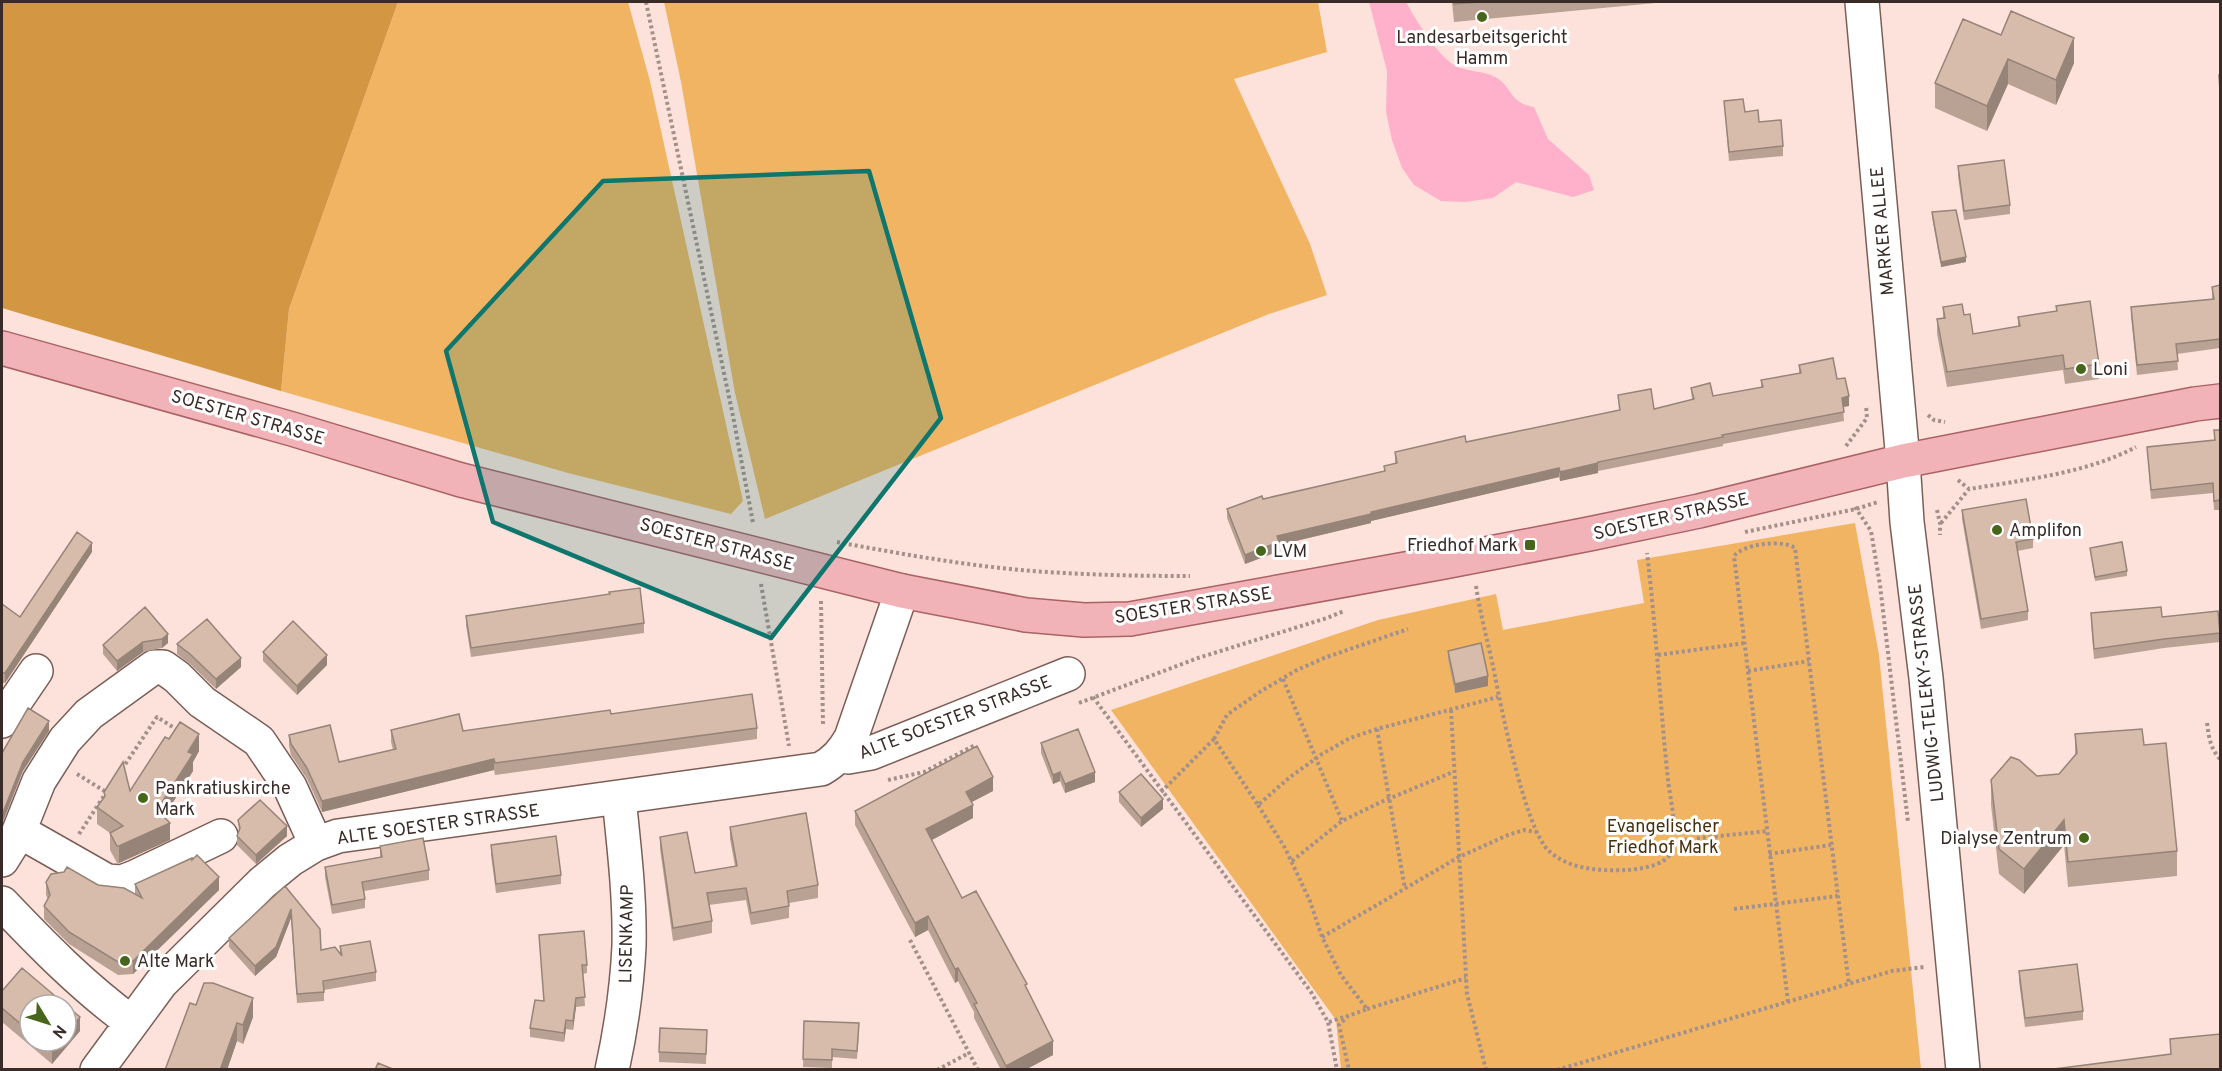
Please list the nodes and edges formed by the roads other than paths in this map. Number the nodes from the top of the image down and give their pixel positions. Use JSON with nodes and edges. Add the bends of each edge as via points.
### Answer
{"nodes":[{"id":1,"x":1862,"y":2,"type":"edge"},
{"id":2,"x":2,"y":348,"type":"edge"},
{"id":3,"x":2220,"y":401,"type":"edge"},
{"id":4,"x":1903,"y":461,"type":"junction"},
{"id":5,"x":902,"y":591,"type":"junction"},
{"id":6,"x":36,"y":671,"type":"dead end"},
{"id":7,"x":1068,"y":674,"type":"road end"},
{"id":8,"x":2,"y":721,"type":"edge"},
{"id":9,"x":833,"y":741,"type":"junction"},
{"id":10,"x":619,"y":798,"type":"junction"},
{"id":11,"x":19,"y":831,"type":"junction"},
{"id":12,"x":221,"y":836,"type":"dead end"},
{"id":13,"x":316,"y":844,"type":"junction"},
{"id":14,"x":2,"y":860,"type":"edge"},
{"id":15,"x":2,"y":903,"type":"edge"},
{"id":16,"x":131,"y":1022,"type":"junction"},
{"id":17,"x":98,"y":1070,"type":"edge"},
{"id":18,"x":612,"y":1070,"type":"edge"},
{"id":19,"x":1963,"y":1070,"type":"edge"}],
"edges":[{"from":1,"to":4,"type":"street","name":"MARKER ALLEE"},
{"from":2,"to":5,"type":"main road","name":"SOESTER STRASSE","via":[[461,480],[701,539],[758,569],[828,573]]},
{"from":3,"to":4,"type":"main road","name":"SOESTER STRASSE"},
{"from":4,"to":5,"type":"main road","name":"SOESTER STRASSE","via":[[1589,534],[1130,619],[1026,615]]},
{"from":4,"to":19,"type":"street","name":"LUDWIG-TELEKY-STRASSE","via":[[1926,678],[1930,966]]},
{"from":5,"to":9,"type":"street","name":"ALTE SOESTER STRASSE","via":[[851,738]]},
{"from":6,"to":8,"type":"street"},
{"from":7,"to":9,"type":"street","name":"ALTE SOESTER STRASSE","via":[[871,753],[848,757]]},
{"from":9,"to":10,"type":"street","name":"ALTE SOESTER STRASSE","via":[[833,762],[821,769]]},
{"from":10,"to":13,"type":"street","name":"ALTE SOESTER STRASSE","via":[[338,836]]},
{"from":10,"to":18,"type":"street","name":"LISENKAMP","via":[[629,946],[622,1022]]},
{"from":11,"to":12,"type":"street","via":[[107,881],[122,882]]},
{"from":11,"to":13,"type":"street","via":[[39,781],[65,740],[88,714],[154,667],[163,667],[201,702],[259,741],[290,787]]},
{"from":11,"to":14,"type":"street"},
{"from":13,"to":16,"type":"street","name":"ALTE SOESTER STRASSE","via":[[262,883],[161,983]]},
{"from":15,"to":16,"type":"street","via":[[46,950]]},
{"from":16,"to":17,"type":"street","name":"ALTE SOESTER STRASSE"}]}
